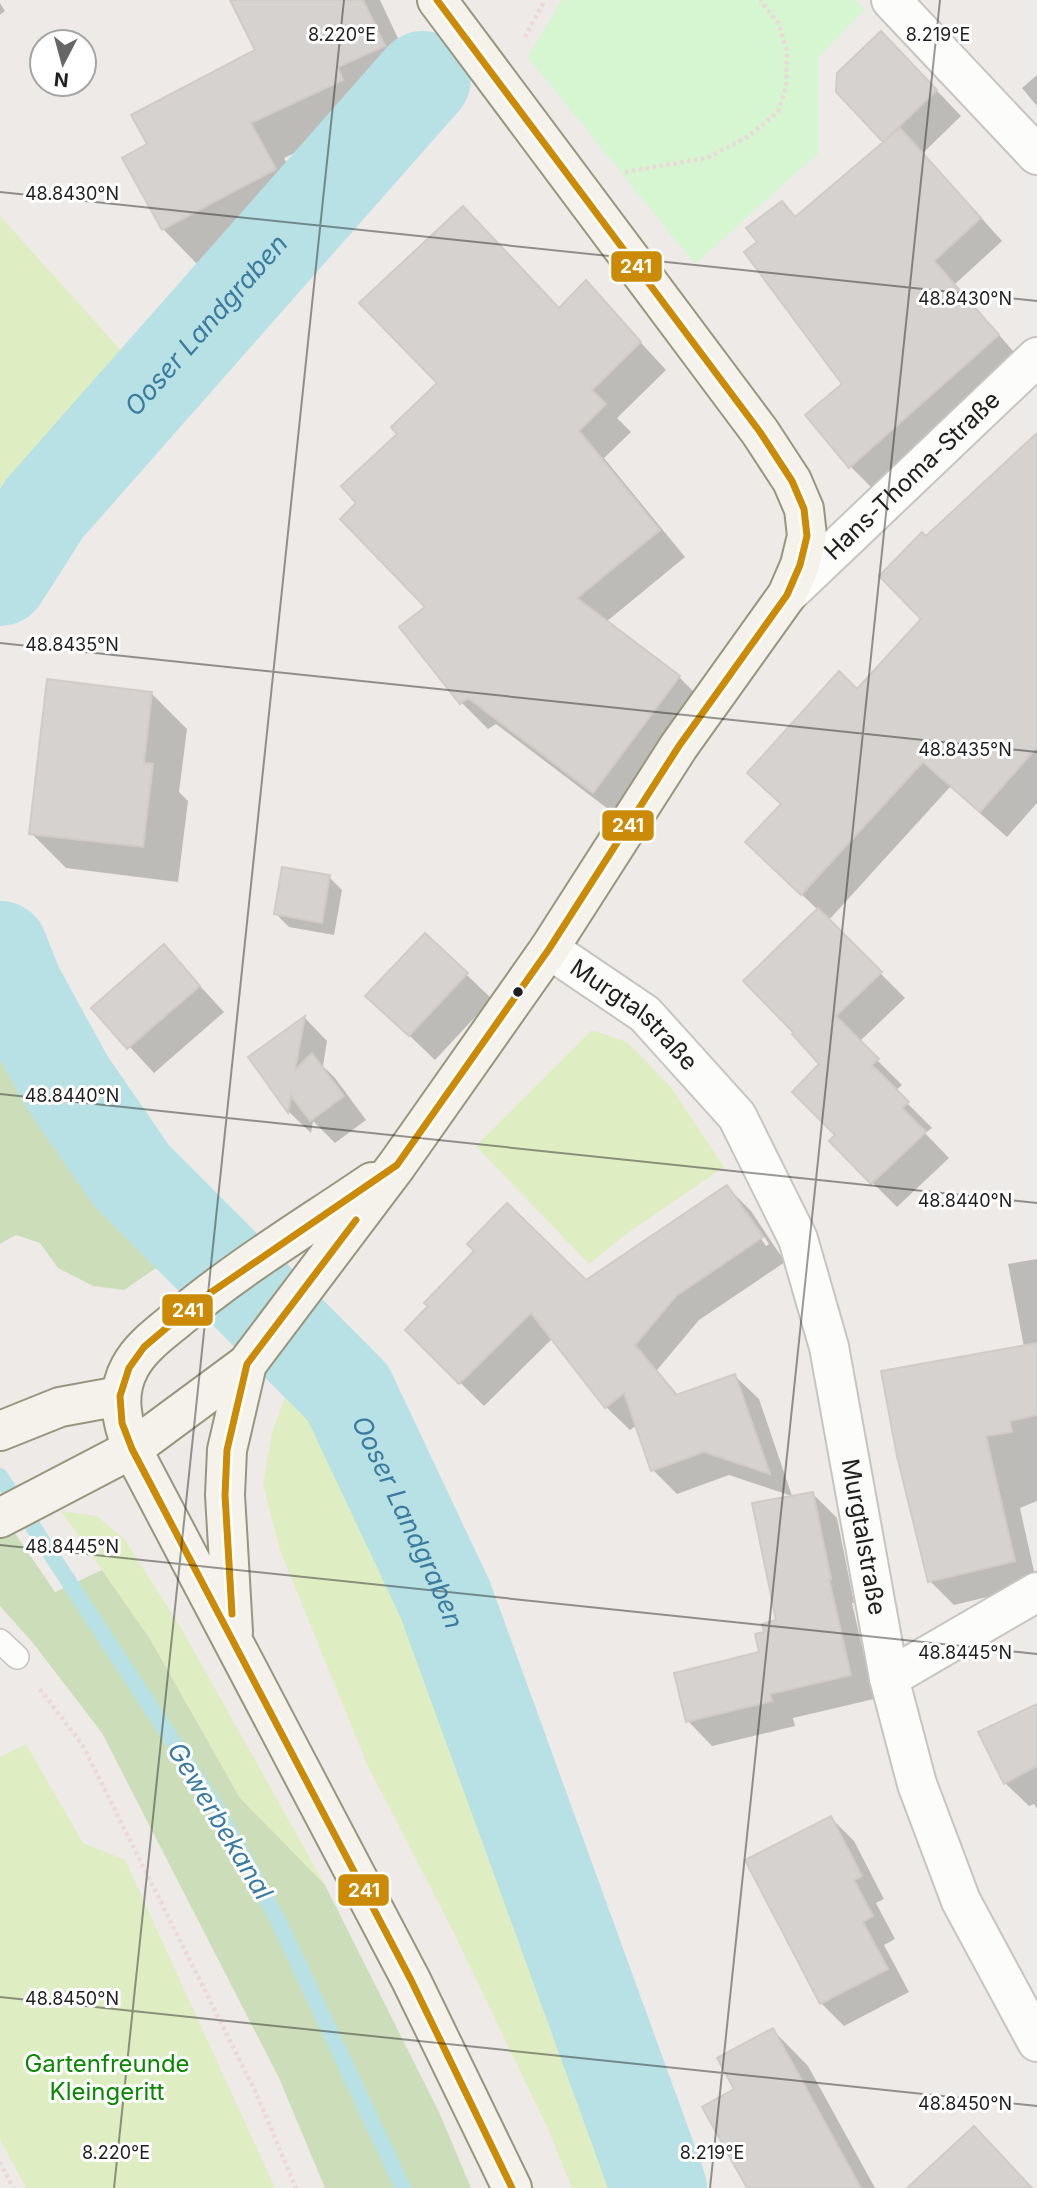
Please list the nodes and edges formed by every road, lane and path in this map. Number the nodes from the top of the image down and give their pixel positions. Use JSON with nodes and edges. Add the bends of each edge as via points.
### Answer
{"nodes":[{"id":1,"x":437,"y":0,"type":"edge"},
{"id":2,"x":760,"y":0,"type":"edge"},
{"id":3,"x":891,"y":0,"type":"edge"},
{"id":4,"x":1037,"y":155,"type":"edge"},
{"id":5,"x":572,"y":181,"type":"junction"},
{"id":6,"x":1037,"y":357,"type":"edge"},
{"id":7,"x":787,"y":595,"type":"junction"},
{"id":8,"x":549,"y":949,"type":"junction"},
{"id":9,"x":397,"y":1165,"type":"junction"},
{"id":10,"x":247,"y":1364,"type":"junction"},
{"id":11,"x":120,"y":1396,"type":"junction"},
{"id":12,"x":3,"y":1428,"type":"edge"},
{"id":13,"x":132,"y":1449,"type":"junction"},
{"id":14,"x":0,"y":1518,"type":"edge"},
{"id":15,"x":1037,"y":1592,"type":"edge"},
{"id":16,"x":0,"y":1641,"type":"edge"},
{"id":17,"x":233,"y":1643,"type":"junction"},
{"id":18,"x":17,"y":1657,"type":"joint"},
{"id":19,"x":889,"y":1678,"type":"junction"},
{"id":20,"x":1037,"y":2042,"type":"edge"},
{"id":21,"x":0,"y":2162,"type":"edge"},
{"id":22,"x":13,"y":2188,"type":"edge"},
{"id":23,"x":296,"y":2188,"type":"edge"},
{"id":24,"x":512,"y":2188,"type":"edge"}],
"edges":[{"from":1,"to":5,"type":"main road","name":"Murgtalstraße"},
{"from":2,"to":5,"type":"path","via":[[779,24],[787,52],[786,88],[778,112],[747,138],[707,158]]},
{"from":3,"to":4,"type":"street"},
{"from":5,"to":7,"type":"main road","name":"Murgtalstraße","via":[[792,481],[804,509],[807,536]]},
{"from":6,"to":7,"type":"street","name":"Hans-Thoma-Straße"},
{"from":7,"to":8,"type":"main road","name":"Murgtalstraße","via":[[679,746]]},
{"from":8,"to":9,"type":"main road"},
{"from":8,"to":19,"type":"street","name":"Murgtalstraße","via":[[645,1014],[737,1116],[798,1239],[829,1347]]},
{"from":9,"to":10,"type":"main road"},
{"from":9,"to":11,"type":"main road","via":[[197,1302],[144,1347],[129,1368]]},
{"from":10,"to":13,"type":"main road"},
{"from":10,"to":17,"type":"main road","via":[[226,1473]]},
{"from":11,"to":12,"type":"main road","via":[[60,1407]]},
{"from":11,"to":13,"type":"main road","via":[[122,1423]]},
{"from":13,"to":14,"type":"main road"},
{"from":13,"to":17,"type":"main road"},
{"from":15,"to":19,"type":"street"},
{"from":16,"to":18,"type":"lane"},
{"from":17,"to":24,"type":"main road","via":[[411,1980]]},
{"from":18,"to":23,"type":"path","via":[[83,1746],[257,2093]]},
{"from":19,"to":20,"type":"street","name":"Murgtalstraße","via":[[917,1784],[961,1901]]},
{"from":21,"to":22,"type":"path"}]}
